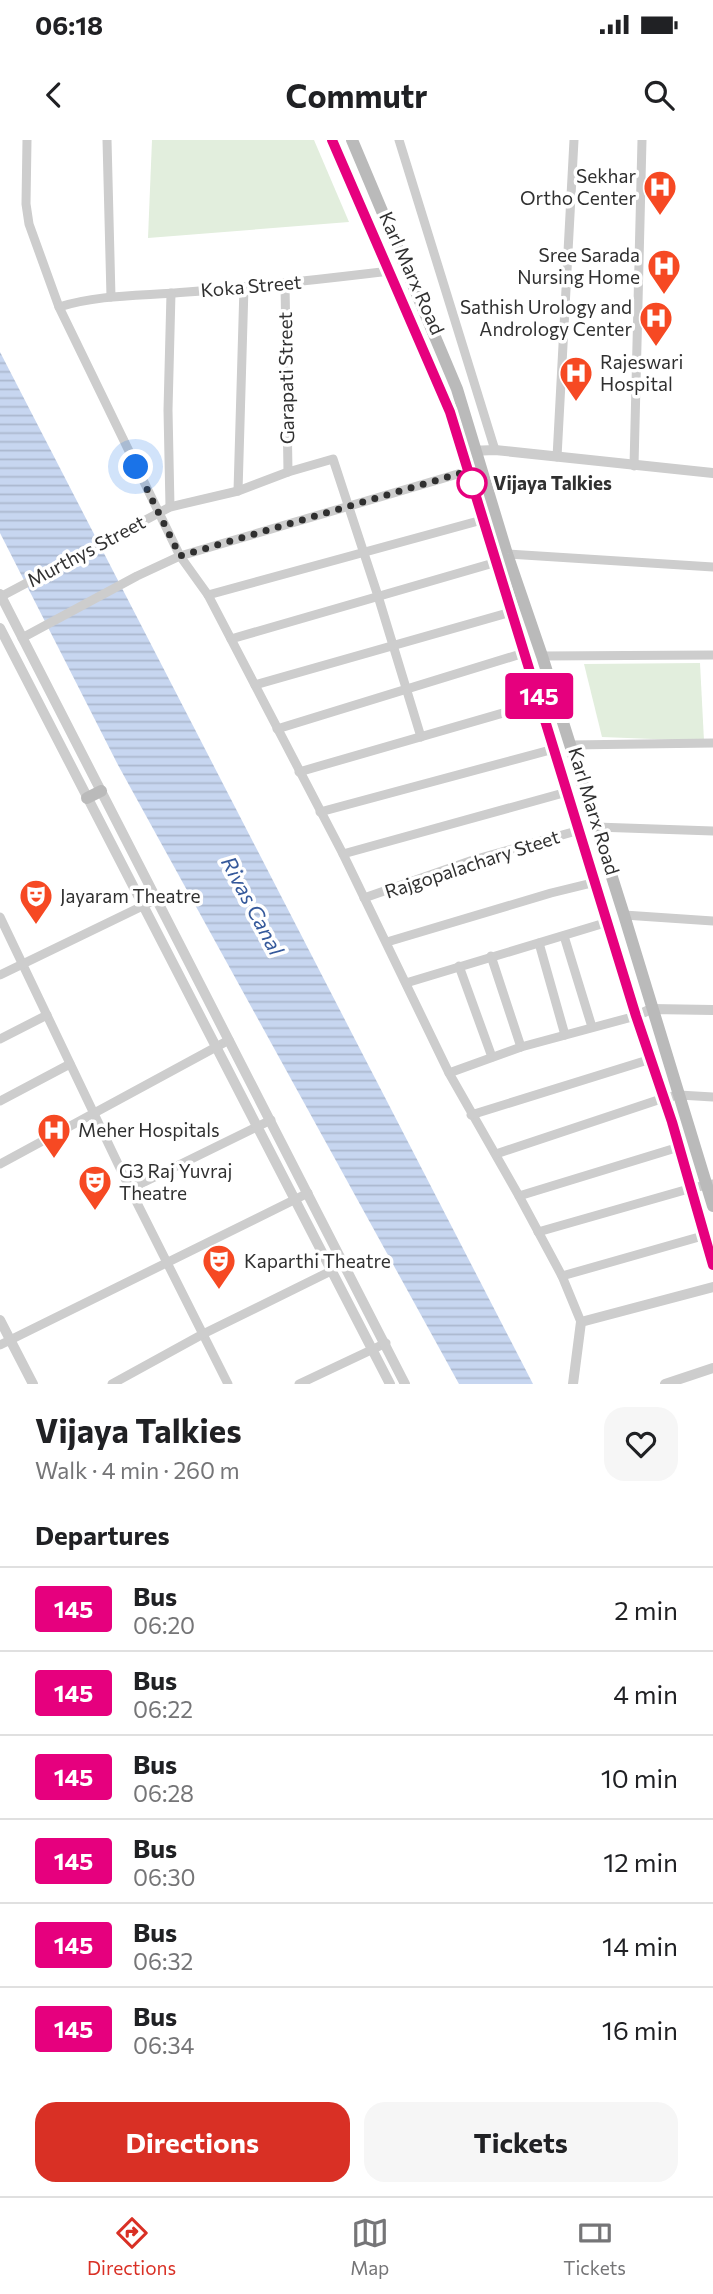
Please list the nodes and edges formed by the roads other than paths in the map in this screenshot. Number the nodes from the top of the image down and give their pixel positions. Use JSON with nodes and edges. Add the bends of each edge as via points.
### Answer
{"nodes":[{"id":1,"x":27,"y":140,"type":"edge"},
{"id":2,"x":107,"y":140,"type":"edge"},
{"id":3,"x":352,"y":140,"type":"edge"},
{"id":4,"x":398,"y":140,"type":"edge"},
{"id":5,"x":574,"y":140,"type":"edge"},
{"id":6,"x":642,"y":140,"type":"edge"},
{"id":7,"x":335,"y":141,"type":"edge"},
{"id":8,"x":390,"y":271,"type":"junction"},
{"id":9,"x":285,"y":283,"type":"junction"},
{"id":10,"x":244,"y":288,"type":"junction"},
{"id":11,"x":171,"y":293,"type":"junction"},
{"id":12,"x":111,"y":297,"type":"junction"},
{"id":13,"x":59,"y":307,"type":"junction"},
{"id":14,"x":477,"y":450,"type":"junction"},
{"id":15,"x":495,"y":450,"type":"junction"},
{"id":16,"x":462,"y":451,"type":"junction"},
{"id":17,"x":557,"y":457,"type":"junction"},
{"id":18,"x":634,"y":466,"type":"junction"},
{"id":19,"x":468,"y":471,"type":"junction"},
{"id":20,"x":288,"y":472,"type":"junction"},
{"id":21,"x":713,"y":473,"type":"edge"},
{"id":22,"x":238,"y":491,"type":"junction"},
{"id":23,"x":347,"y":505,"type":"junction"},
{"id":24,"x":170,"y":507,"type":"junction"},
{"id":25,"x":158,"y":513,"type":"junction"},
{"id":26,"x":482,"y":520,"type":"junction"},
{"id":27,"x":364,"y":551,"type":"junction"},
{"id":28,"x":180,"y":556,"type":"junction"},
{"id":29,"x":502,"y":558,"type":"junction"},
{"id":30,"x":713,"y":567,"type":"edge"},
{"id":31,"x":0,"y":595,"type":"edge"},
{"id":32,"x":208,"y":595,"type":"junction"},
{"id":33,"x":379,"y":596,"type":"junction"},
{"id":34,"x":511,"y":612,"type":"junction"},
{"id":35,"x":0,"y":628,"type":"edge"},
{"id":36,"x":26,"y":636,"type":"junction"},
{"id":37,"x":231,"y":639,"type":"junction"},
{"id":38,"x":394,"y":645,"type":"junction"},
{"id":39,"x":524,"y":653,"type":"junction"},
{"id":40,"x":713,"y":655,"type":"edge"},
{"id":41,"x":542,"y":656,"type":"junction"},
{"id":42,"x":255,"y":685,"type":"junction"},
{"id":43,"x":407,"y":688,"type":"junction"},
{"id":44,"x":541,"y":702,"type":"junction"},
{"id":45,"x":277,"y":729,"type":"junction"},
{"id":46,"x":421,"y":737,"type":"junction"},
{"id":47,"x":713,"y":743,"type":"edge"},
{"id":48,"x":570,"y":745,"type":"junction"},
{"id":49,"x":554,"y":749,"type":"junction"},
{"id":50,"x":299,"y":772,"type":"junction"},
{"id":51,"x":101,"y":791,"type":"junction"},
{"id":52,"x":567,"y":792,"type":"junction"},
{"id":53,"x":88,"y":798,"type":"junction"},
{"id":54,"x":320,"y":812,"type":"junction"},
{"id":55,"x":596,"y":827,"type":"junction"},
{"id":56,"x":580,"y":830,"type":"junction"},
{"id":57,"x":713,"y":831,"type":"edge"},
{"id":58,"x":343,"y":854,"type":"junction"},
{"id":59,"x":596,"y":882,"type":"junction"},
{"id":60,"x":365,"y":898,"type":"junction"},
{"id":61,"x":157,"y":899,"type":"junction"},
{"id":62,"x":143,"y":906,"type":"junction"},
{"id":63,"x":624,"y":915,"type":"junction"},
{"id":64,"x":0,"y":917,"type":"edge"},
{"id":65,"x":713,"y":921,"type":"edge"},
{"id":66,"x":608,"y":922,"type":"junction"},
{"id":67,"x":564,"y":936,"type":"junction"},
{"id":68,"x":387,"y":942,"type":"junction"},
{"id":69,"x":539,"y":943,"type":"junction"},
{"id":70,"x":491,"y":956,"type":"junction"},
{"id":71,"x":23,"y":963,"type":"junction"},
{"id":72,"x":459,"y":966,"type":"junction"},
{"id":73,"x":0,"y":975,"type":"edge"},
{"id":74,"x":407,"y":983,"type":"junction"},
{"id":75,"x":651,"y":1009,"type":"junction"},
{"id":76,"x":713,"y":1010,"type":"edge"},
{"id":77,"x":47,"y":1015,"type":"junction"},
{"id":78,"x":636,"y":1016,"type":"junction"},
{"id":79,"x":592,"y":1027,"type":"junction"},
{"id":80,"x":565,"y":1035,"type":"junction"},
{"id":81,"x":0,"y":1039,"type":"edge"},
{"id":82,"x":229,"y":1040,"type":"junction"},
{"id":83,"x":216,"y":1047,"type":"junction"},
{"id":84,"x":521,"y":1047,"type":"junction"},
{"id":85,"x":492,"y":1057,"type":"junction"},
{"id":86,"x":652,"y":1059,"type":"junction"},
{"id":87,"x":69,"y":1064,"type":"junction"},
{"id":88,"x":449,"y":1073,"type":"junction"},
{"id":89,"x":679,"y":1095,"type":"junction"},
{"id":90,"x":713,"y":1097,"type":"edge"},
{"id":91,"x":664,"y":1098,"type":"junction"},
{"id":92,"x":0,"y":1101,"type":"edge"},
{"id":93,"x":94,"y":1113,"type":"junction"},
{"id":94,"x":471,"y":1115,"type":"junction"},
{"id":95,"x":271,"y":1120,"type":"junction"},
{"id":96,"x":257,"y":1127,"type":"junction"},
{"id":97,"x":679,"y":1147,"type":"junction"},
{"id":98,"x":496,"y":1154,"type":"junction"},
{"id":99,"x":0,"y":1164,"type":"edge"},
{"id":100,"x":710,"y":1184,"type":"edge"},
{"id":101,"x":692,"y":1188,"type":"junction"},
{"id":102,"x":130,"y":1189,"type":"junction"},
{"id":103,"x":308,"y":1193,"type":"junction"},
{"id":104,"x":519,"y":1196,"type":"junction"},
{"id":105,"x":295,"y":1200,"type":"junction"},
{"id":106,"x":713,"y":1206,"type":"edge"},
{"id":107,"x":538,"y":1231,"type":"junction"},
{"id":108,"x":706,"y":1235,"type":"junction"},
{"id":109,"x":167,"y":1263,"type":"junction"},
{"id":110,"x":713,"y":1265,"type":"edge"},
{"id":111,"x":331,"y":1271,"type":"junction"},
{"id":112,"x":562,"y":1276,"type":"junction"},
{"id":113,"x":713,"y":1287,"type":"edge"},
{"id":114,"x":0,"y":1320,"type":"edge"},
{"id":115,"x":581,"y":1321,"type":"junction"},
{"id":116,"x":203,"y":1334,"type":"junction"},
{"id":117,"x":5,"y":1342,"type":"edge"},
{"id":118,"x":386,"y":1343,"type":"junction"},
{"id":119,"x":372,"y":1350,"type":"junction"},
{"id":120,"x":713,"y":1368,"type":"edge"},
{"id":121,"x":33,"y":1384,"type":"edge"},
{"id":122,"x":113,"y":1384,"type":"edge"},
{"id":123,"x":228,"y":1384,"type":"edge"},
{"id":124,"x":299,"y":1384,"type":"edge"},
{"id":125,"x":390,"y":1384,"type":"edge"},
{"id":126,"x":405,"y":1384,"type":"edge"},
{"id":127,"x":573,"y":1384,"type":"edge"},
{"id":128,"x":665,"y":1384,"type":"edge"}],
"edges":[{"from":1,"to":13,"type":"street","via":[[29,224]]},
{"from":2,"to":12,"type":"street"},
{"from":3,"to":14,"type":"main road","name":"Karl Marx Road","via":[[457,389]]},
{"from":4,"to":15,"type":"street"},
{"from":5,"to":17,"type":"street"},
{"from":6,"to":18,"type":"street"},
{"from":7,"to":8,"type":"main road","name":"Karl Marx Road"},
{"from":8,"to":9,"type":"street","name":"Koka Street"},
{"from":8,"to":16,"type":"main road","name":"Karl Marx Road","via":[[438,378]]},
{"from":9,"to":10,"type":"street","name":"Koka Street"},
{"from":9,"to":20,"type":"street","name":"Garapati Street"},
{"from":10,"to":11,"type":"street","name":"Koka Street"},
{"from":10,"to":22,"type":"street"},
{"from":11,"to":12,"type":"street","name":"Koka Street"},
{"from":11,"to":24,"type":"street"},
{"from":12,"to":13,"type":"street","name":"Koka Street"},
{"from":13,"to":25,"type":"street"},
{"from":14,"to":15,"type":"street"},
{"from":14,"to":16,"type":"street"},
{"from":14,"to":29,"type":"main road","name":"Karl Marx Road"},
{"from":15,"to":17,"type":"street"},
{"from":16,"to":19,"type":"main road","name":"Karl Marx Road"},
{"from":17,"to":18,"type":"street"},
{"from":18,"to":21,"type":"street"},
{"from":19,"to":23,"type":"street"},
{"from":19,"to":26,"type":"main road","name":"Karl Marx Road"},
{"from":20,"to":22,"type":"street","name":"Murthys Street"},
{"from":20,"to":23,"type":"street","name":"Murthys Street","via":[[333,459]]},
{"from":22,"to":24,"type":"street","name":"Murthys Street"},
{"from":23,"to":27,"type":"street"},
{"from":23,"to":28,"type":"street"},
{"from":24,"to":25,"type":"street","name":"Murthys Street"},
{"from":25,"to":28,"type":"street"},
{"from":25,"to":31,"type":"street","name":"Murthys Street"},
{"from":26,"to":27,"type":"street"},
{"from":26,"to":29,"type":"main road","name":"Karl Marx Road"},
{"from":27,"to":32,"type":"street"},
{"from":27,"to":33,"type":"street"},
{"from":28,"to":32,"type":"street"},
{"from":28,"to":36,"type":"street"},
{"from":29,"to":30,"type":"street"},
{"from":29,"to":33,"type":"street"},
{"from":29,"to":34,"type":"main road","name":"Karl Marx Road"},
{"from":29,"to":41,"type":"main road","name":"Karl Marx Road"},
{"from":31,"to":36,"type":"street"},
{"from":32,"to":37,"type":"street"},
{"from":33,"to":37,"type":"street"},
{"from":33,"to":38,"type":"street"},
{"from":34,"to":38,"type":"street"},
{"from":34,"to":39,"type":"main road","name":"Karl Marx Road"},
{"from":35,"to":53,"type":"street"},
{"from":36,"to":51,"type":"street"},
{"from":37,"to":42,"type":"street"},
{"from":38,"to":42,"type":"street"},
{"from":38,"to":43,"type":"street"},
{"from":39,"to":43,"type":"street"},
{"from":39,"to":44,"type":"main road","name":"Karl Marx Road"},
{"from":40,"to":41,"type":"street"},
{"from":41,"to":48,"type":"main road","name":"Karl Marx Road"},
{"from":42,"to":45,"type":"street"},
{"from":43,"to":45,"type":"street"},
{"from":43,"to":46,"type":"street"},
{"from":44,"to":46,"type":"street"},
{"from":44,"to":49,"type":"main road","name":"Karl Marx Road"},
{"from":45,"to":50,"type":"street"},
{"from":46,"to":50,"type":"street"},
{"from":47,"to":48,"type":"street"},
{"from":48,"to":55,"type":"main road","name":"Karl Marx Road"},
{"from":49,"to":52,"type":"main road","name":"Karl Marx Road"},
{"from":49,"to":54,"type":"street"},
{"from":50,"to":54,"type":"street"},
{"from":51,"to":53,"type":"main road"},
{"from":51,"to":61,"type":"street"},
{"from":52,"to":56,"type":"main road","name":"Karl Marx Road"},
{"from":52,"to":58,"type":"street"},
{"from":53,"to":62,"type":"street"},
{"from":54,"to":58,"type":"street"},
{"from":55,"to":57,"type":"street"},
{"from":55,"to":63,"type":"main road","name":"Karl Marx Road"},
{"from":56,"to":59,"type":"main road","name":"Karl Marx Road"},
{"from":56,"to":60,"type":"street","name":"Rajgopalachary Steet","via":[[473,860]]},
{"from":58,"to":60,"type":"street"},
{"from":59,"to":66,"type":"main road","name":"Karl Marx Road"},
{"from":59,"to":68,"type":"street"},
{"from":60,"to":68,"type":"street"},
{"from":61,"to":62,"type":"street"},
{"from":61,"to":82,"type":"street"},
{"from":62,"to":71,"type":"street"},
{"from":62,"to":83,"type":"street"},
{"from":63,"to":65,"type":"street"},
{"from":63,"to":75,"type":"main road","name":"Karl Marx Road"},
{"from":64,"to":71,"type":"street"},
{"from":66,"to":67,"type":"street"},
{"from":66,"to":78,"type":"main road","name":"Karl Marx Road"},
{"from":67,"to":69,"type":"street"},
{"from":67,"to":79,"type":"street"},
{"from":68,"to":74,"type":"street"},
{"from":69,"to":70,"type":"street"},
{"from":69,"to":80,"type":"street"},
{"from":70,"to":72,"type":"street"},
{"from":70,"to":84,"type":"street"},
{"from":71,"to":73,"type":"street"},
{"from":71,"to":77,"type":"street"},
{"from":72,"to":74,"type":"street"},
{"from":72,"to":85,"type":"street"},
{"from":74,"to":88,"type":"street"},
{"from":75,"to":76,"type":"street"},
{"from":75,"to":78,"type":"street"},
{"from":75,"to":89,"type":"main road","name":"Karl Marx Road"},
{"from":77,"to":81,"type":"street"},
{"from":77,"to":87,"type":"street"},
{"from":78,"to":79,"type":"street"},
{"from":78,"to":86,"type":"main road","name":"Karl Marx Road"},
{"from":79,"to":80,"type":"street"},
{"from":80,"to":84,"type":"street"},
{"from":82,"to":83,"type":"street"},
{"from":82,"to":95,"type":"street"},
{"from":83,"to":93,"type":"street"},
{"from":83,"to":96,"type":"street"},
{"from":84,"to":85,"type":"street"},
{"from":85,"to":88,"type":"street"},
{"from":86,"to":91,"type":"main road","name":"Karl Marx Road"},
{"from":86,"to":94,"type":"street"},
{"from":87,"to":92,"type":"street"},
{"from":87,"to":93,"type":"street"},
{"from":88,"to":94,"type":"street"},
{"from":89,"to":90,"type":"street"},
{"from":89,"to":91,"type":"street"},
{"from":89,"to":100,"type":"main road","name":"Karl Marx Road"},
{"from":91,"to":97,"type":"main road","name":"Karl Marx Road"},
{"from":91,"to":98,"type":"street"},
{"from":93,"to":99,"type":"street"},
{"from":93,"to":102,"type":"street"},
{"from":94,"to":98,"type":"street"},
{"from":95,"to":96,"type":"street"},
{"from":95,"to":103,"type":"street"},
{"from":96,"to":102,"type":"street"},
{"from":96,"to":105,"type":"street"},
{"from":97,"to":101,"type":"main road","name":"Karl Marx Road"},
{"from":97,"to":104,"type":"street"},
{"from":98,"to":104,"type":"street"},
{"from":100,"to":101,"type":"street"},
{"from":100,"to":106,"type":"main road","name":"Karl Marx Road"},
{"from":101,"to":107,"type":"street"},
{"from":101,"to":108,"type":"main road","name":"Karl Marx Road"},
{"from":102,"to":109,"type":"street"},
{"from":103,"to":105,"type":"street"},
{"from":103,"to":118,"type":"street"},
{"from":104,"to":107,"type":"street"},
{"from":105,"to":109,"type":"street"},
{"from":105,"to":111,"type":"street"},
{"from":107,"to":112,"type":"street"},
{"from":108,"to":110,"type":"main road","name":"Karl Marx Road"},
{"from":108,"to":112,"type":"street"},
{"from":109,"to":116,"type":"street"},
{"from":109,"to":117,"type":"street"},
{"from":111,"to":116,"type":"street"},
{"from":111,"to":119,"type":"street"},
{"from":112,"to":115,"type":"street"},
{"from":113,"to":115,"type":"street"},
{"from":114,"to":117,"type":"street"},
{"from":115,"to":127,"type":"street"},
{"from":116,"to":122,"type":"street"},
{"from":116,"to":123,"type":"street"},
{"from":117,"to":121,"type":"street"},
{"from":118,"to":119,"type":"street"},
{"from":118,"to":126,"type":"street"},
{"from":119,"to":124,"type":"street"},
{"from":119,"to":125,"type":"street"},
{"from":120,"to":128,"type":"street"}]}
